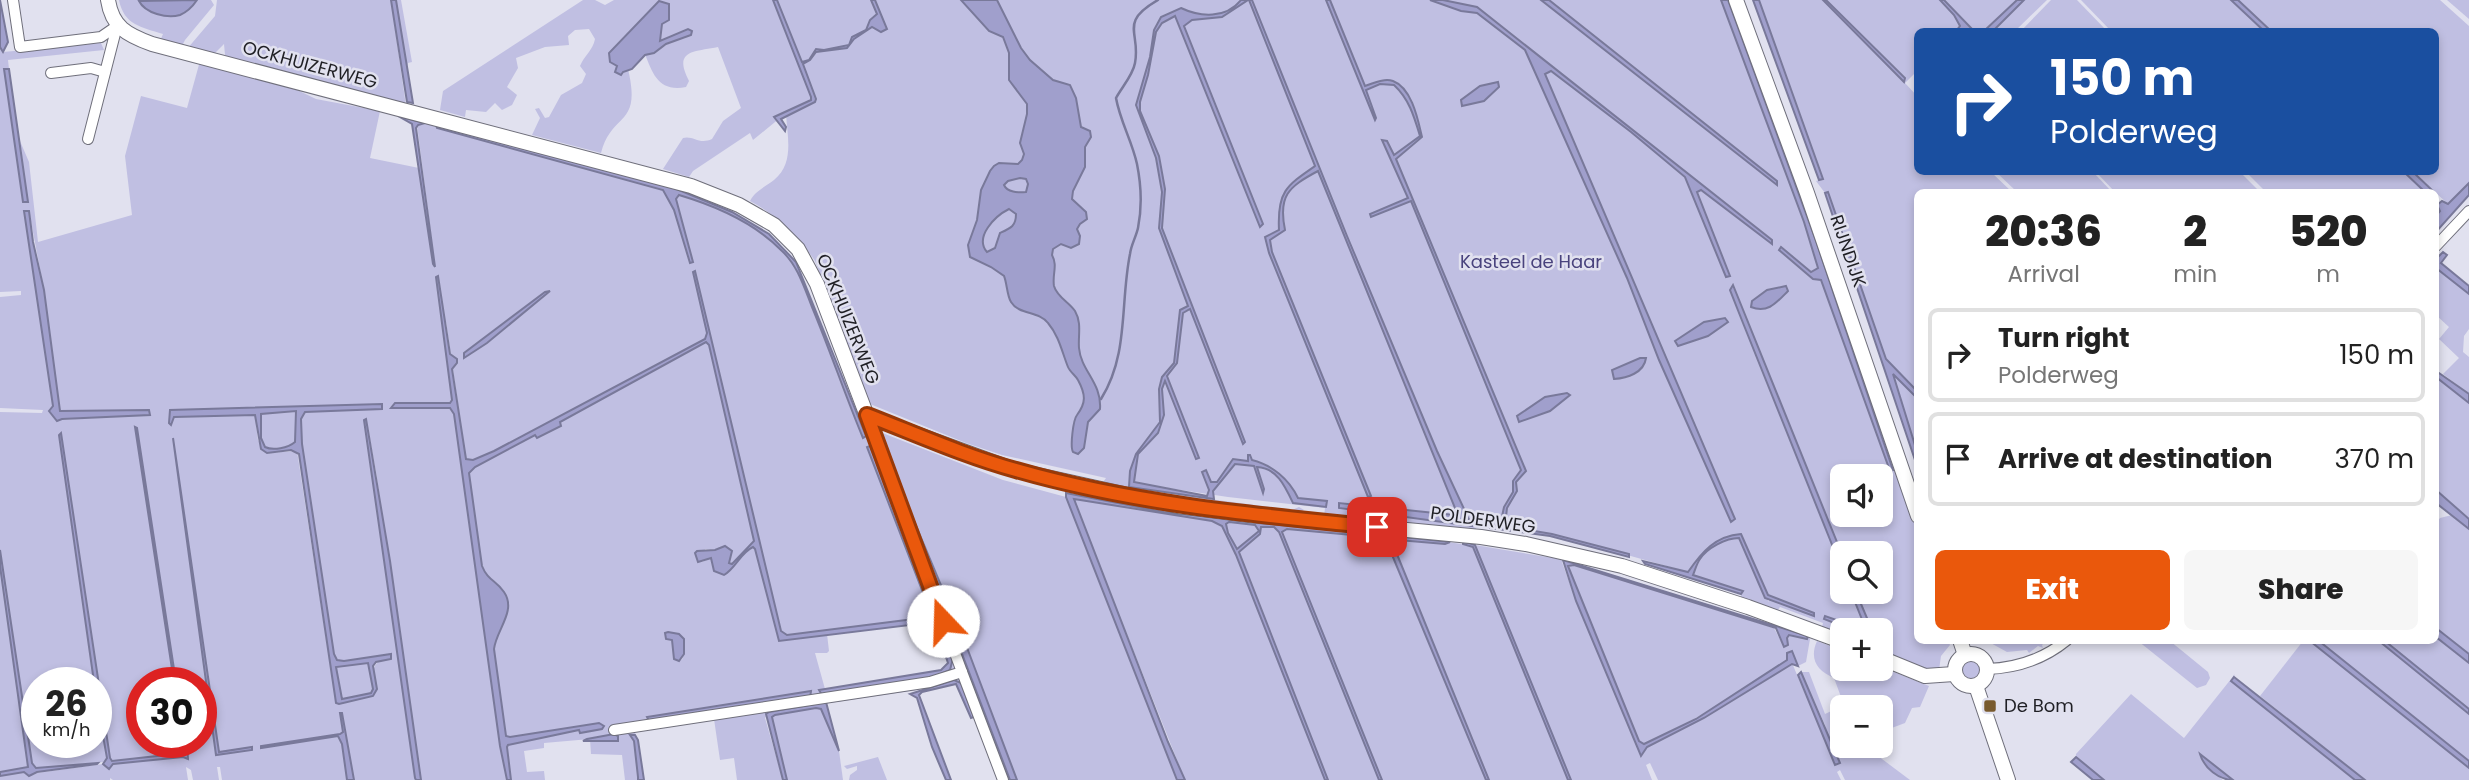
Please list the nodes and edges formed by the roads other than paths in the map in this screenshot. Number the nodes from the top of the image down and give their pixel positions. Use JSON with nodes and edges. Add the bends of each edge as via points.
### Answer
{"nodes":[{"id":1,"x":13,"y":0,"type":"edge"},
{"id":2,"x":108,"y":0,"type":"edge"},
{"id":3,"x":1736,"y":0,"type":"edge"},
{"id":4,"x":117,"y":26,"type":"junction"},
{"id":5,"x":105,"y":72,"type":"junction"},
{"id":6,"x":51,"y":73,"type":"dead end"},
{"id":7,"x":88,"y":139,"type":"dead end"},
{"id":8,"x":2469,"y":211,"type":"edge"},
{"id":9,"x":2439,"y":243,"type":"edge"},
{"id":10,"x":867,"y":415,"type":"junction"},
{"id":11,"x":1914,"y":504,"type":"edge"},
{"id":12,"x":1830,"y":637,"type":"edge"},
{"id":13,"x":1961,"y":644,"type":"edge"},
{"id":14,"x":2062,"y":644,"type":"edge"},
{"id":15,"x":1965,"y":655,"type":"junction"},
{"id":16,"x":1893,"y":663,"type":"edge"},
{"id":17,"x":1987,"y":668,"type":"junction"},
{"id":18,"x":962,"y":672,"type":"junction"},
{"id":19,"x":1954,"y":674,"type":"junction"},
{"id":20,"x":1976,"y":686,"type":"junction"},
{"id":21,"x":614,"y":730,"type":"dead end"},
{"id":22,"x":1003,"y":780,"type":"edge"},
{"id":23,"x":2008,"y":780,"type":"edge"}],
"edges":[{"from":1,"to":4,"type":"street","via":[[20,47],[101,37]]},
{"from":2,"to":4,"type":"street"},
{"from":3,"to":11,"type":"street","name":"RIJNDIJK"},
{"from":4,"to":5,"type":"street"},
{"from":4,"to":10,"type":"street","name":"OCKHUIZERWEG","via":[[152,44],[691,186],[739,205],[774,225],[798,248],[817,284]]},
{"from":5,"to":6,"type":"street","via":[[91,68]]},
{"from":5,"to":7,"type":"street"},
{"from":8,"to":9,"type":"street"},
{"from":10,"to":12,"type":"street","name":"POLDERWEG","via":[[1015,470],[1178,506],[1480,537],[1562,552],[1622,566]]},
{"from":10,"to":18,"type":"street","name":"OCKHUIZERWEG"},
{"from":13,"to":15,"type":"street"},
{"from":14,"to":17,"type":"street","via":[[2036,660]]},
{"from":15,"to":17,"type":"street","via":[[1980,657]]},
{"from":15,"to":19,"type":"street"},
{"from":16,"to":19,"type":"street","via":[[1925,676]]},
{"from":17,"to":20,"type":"street","via":[[1987,675]]},
{"from":18,"to":21,"type":"street","via":[[930,682]]},
{"from":18,"to":22,"type":"street","name":"OCKHUIZERWEG"},
{"from":19,"to":20,"type":"street","via":[[1966,686]]},
{"from":20,"to":23,"type":"street"}]}
